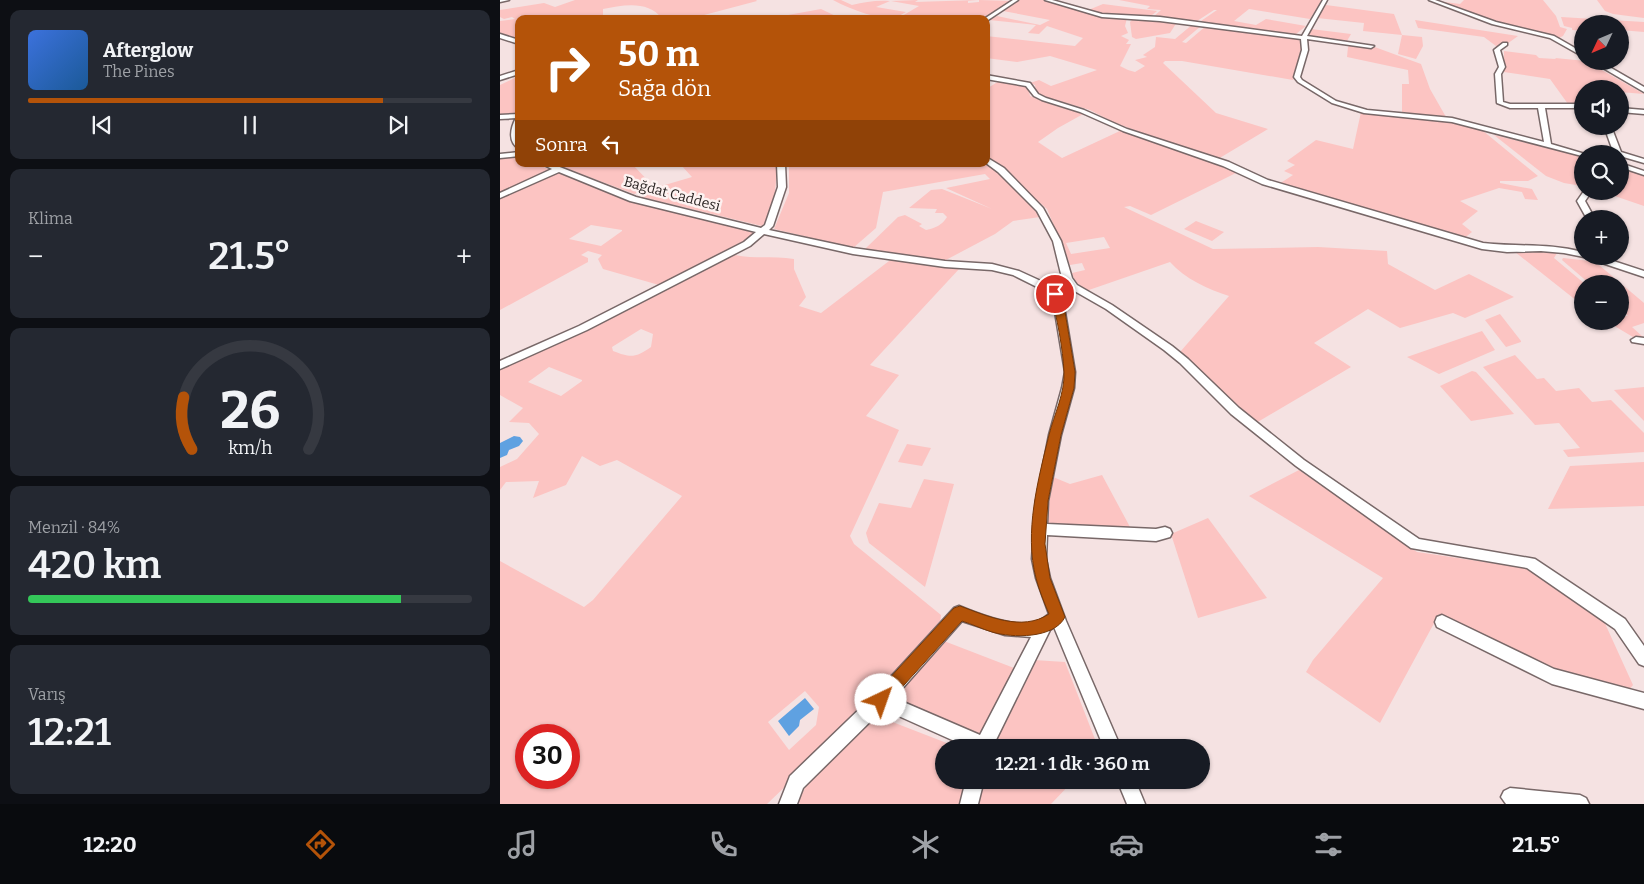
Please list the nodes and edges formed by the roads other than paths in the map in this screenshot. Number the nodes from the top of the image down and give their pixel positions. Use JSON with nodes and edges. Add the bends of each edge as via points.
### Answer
{"nodes":[{"id":1,"x":507,"y":0,"type":"edge"},
{"id":2,"x":1016,"y":0,"type":"edge"},
{"id":3,"x":1047,"y":0,"type":"edge"},
{"id":4,"x":1325,"y":0,"type":"edge"},
{"id":5,"x":1431,"y":0,"type":"edge"},
{"id":6,"x":500,"y":1,"type":"edge"},
{"id":7,"x":990,"y":16,"type":"edge"},
{"id":8,"x":500,"y":36,"type":"edge"},
{"id":9,"x":1304,"y":36,"type":"junction"},
{"id":10,"x":515,"y":41,"type":"edge"},
{"id":11,"x":1505,"y":44,"type":"dead end"},
{"id":12,"x":1371,"y":46,"type":"dead end"},
{"id":13,"x":1574,"y":49,"type":"edge"},
{"id":14,"x":1610,"y":70,"type":"edge"},
{"id":15,"x":515,"y":73,"type":"edge"},
{"id":16,"x":500,"y":78,"type":"edge"},
{"id":17,"x":990,"y":78,"type":"edge"},
{"id":18,"x":1644,"y":90,"type":"edge"},
{"id":19,"x":1541,"y":105,"type":"junction"},
{"id":20,"x":1574,"y":106,"type":"edge"},
{"id":21,"x":1629,"y":111,"type":"edge"},
{"id":22,"x":1644,"y":112,"type":"edge"},
{"id":23,"x":500,"y":117,"type":"edge"},
{"id":24,"x":515,"y":118,"type":"edge"},
{"id":25,"x":515,"y":128,"type":"edge"},
{"id":26,"x":515,"y":142,"type":"edge"},
{"id":27,"x":1548,"y":146,"type":"junction"},
{"id":28,"x":1574,"y":152,"type":"edge"},
{"id":29,"x":515,"y":154,"type":"edge"},
{"id":30,"x":500,"y":156,"type":"edge"},
{"id":31,"x":1629,"y":157,"type":"edge"},
{"id":32,"x":1644,"y":161,"type":"edge"},
{"id":33,"x":990,"y":162,"type":"edge"},
{"id":34,"x":554,"y":167,"type":"edge"},
{"id":35,"x":781,"y":167,"type":"edge"},
{"id":36,"x":1629,"y":168,"type":"edge"},
{"id":37,"x":559,"y":169,"type":"junction"},
{"id":38,"x":1644,"y":173,"type":"edge"},
{"id":39,"x":500,"y":196,"type":"edge"},
{"id":40,"x":765,"y":231,"type":"junction"},
{"id":41,"x":1574,"y":253,"type":"edge"},
{"id":42,"x":1616,"y":265,"type":"edge"},
{"id":43,"x":1644,"y":274,"type":"edge"},
{"id":44,"x":1074,"y":287,"type":"junction"},
{"id":45,"x":1055,"y":294,"type":"junction"},
{"id":46,"x":500,"y":365,"type":"edge"},
{"id":47,"x":1040,"y":529,"type":"junction"},
{"id":48,"x":1165,"y":533,"type":"dead end"},
{"id":49,"x":1051,"y":621,"type":"junction"},
{"id":50,"x":1442,"y":622,"type":"dead end"},
{"id":51,"x":1644,"y":659,"type":"edge"},
{"id":52,"x":881,"y":700,"type":"junction"},
{"id":53,"x":1644,"y":701,"type":"edge"},
{"id":54,"x":968,"y":739,"type":"edge"},
{"id":55,"x":988,"y":739,"type":"edge"},
{"id":56,"x":1109,"y":739,"type":"edge"},
{"id":57,"x":973,"y":789,"type":"edge"},
{"id":58,"x":1130,"y":789,"type":"edge"},
{"id":59,"x":1510,"y":797,"type":"dead end"},
{"id":60,"x":788,"y":804,"type":"edge"},
{"id":61,"x":969,"y":804,"type":"edge"},
{"id":62,"x":1136,"y":804,"type":"edge"},
{"id":63,"x":1580,"y":804,"type":"edge"}],
"edges":[{"from":1,"to":6,"type":"street"},
{"from":2,"to":7,"type":"street"},
{"from":3,"to":9,"type":"street","via":[[1102,15]]},
{"from":4,"to":9,"type":"street"},
{"from":5,"to":13,"type":"street","via":[[1494,23],[1552,37]]},
{"from":8,"to":10,"type":"street"},
{"from":9,"to":12,"type":"street"},
{"from":9,"to":27,"type":"street","via":[[1305,50],[1298,80],[1334,102],[1376,114],[1452,120]]},
{"from":11,"to":19,"type":"street","via":[[1497,50],[1502,67],[1498,74],[1500,103],[1510,106]]},
{"from":14,"to":18,"type":"street"},
{"from":15,"to":16,"type":"street"},
{"from":17,"to":41,"type":"street","via":[[1028,84],[1036,95],[1044,99],[1125,130],[1226,164],[1266,182],[1360,211],[1482,246],[1557,249]]},
{"from":19,"to":20,"type":"street"},
{"from":19,"to":27,"type":"street"},
{"from":21,"to":22,"type":"street"},
{"from":23,"to":24,"type":"street"},
{"from":25,"to":26,"type":"street"},
{"from":27,"to":28,"type":"street"},
{"from":29,"to":30,"type":"street"},
{"from":31,"to":32,"type":"street"},
{"from":33,"to":44,"type":"street","via":[[1040,210],[1057,240],[1067,278]]},
{"from":34,"to":37,"type":"street","name":"Bağdat Caddesi"},
{"from":35,"to":40,"type":"street","via":[[782,187]]},
{"from":36,"to":38,"type":"street"},
{"from":37,"to":39,"type":"street"},
{"from":37,"to":40,"type":"street","name":"Bağdat Caddesi","via":[[634,199]]},
{"from":40,"to":45,"type":"street","name":"Bağdat Caddesi","via":[[853,251],[1007,270],[1042,283]]},
{"from":40,"to":46,"type":"street","via":[[736,252]]},
{"from":42,"to":43,"type":"street"},
{"from":44,"to":45,"type":"street"},
{"from":44,"to":51,"type":"street","via":[[1168,348],[1235,411],[1292,458],[1416,544],[1530,562],[1620,624]]},
{"from":45,"to":47,"type":"street","via":[[1070,372],[1042,501]]},
{"from":47,"to":48,"type":"street"},
{"from":47,"to":49,"type":"street","via":[[1039,559]]},
{"from":49,"to":52,"type":"street","via":[[1032,630],[994,626],[960,613]]},
{"from":49,"to":55,"type":"street"},
{"from":49,"to":56,"type":"street"},
{"from":50,"to":53,"type":"street","via":[[1552,676]]},
{"from":52,"to":54,"type":"street"},
{"from":52,"to":60,"type":"street","via":[[796,782]]},
{"from":57,"to":61,"type":"street"},
{"from":58,"to":62,"type":"street"},
{"from":59,"to":63,"type":"street"}]}
